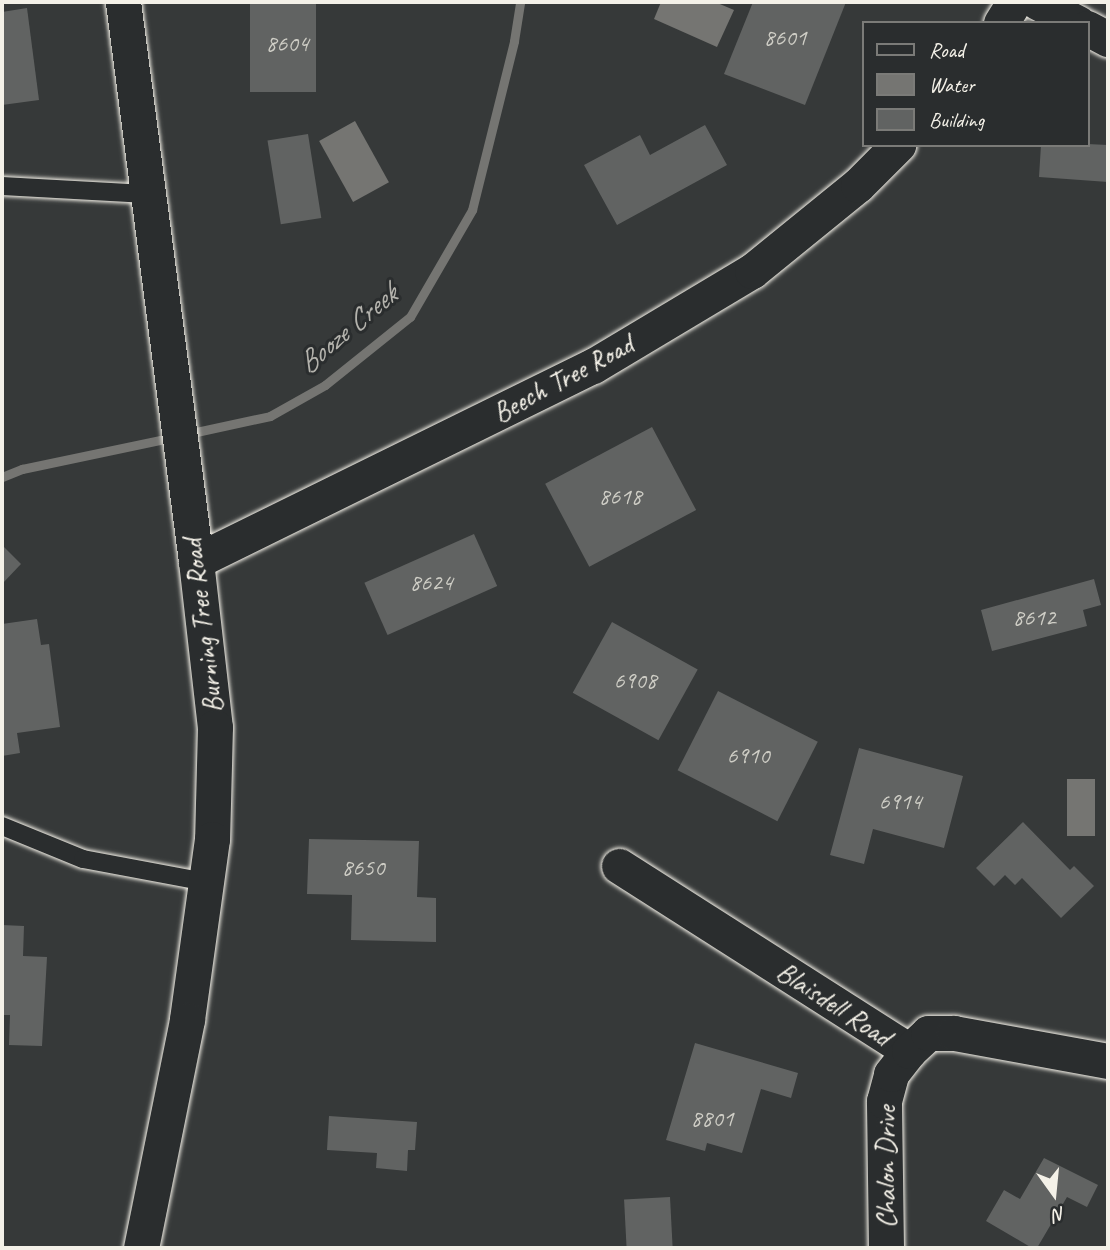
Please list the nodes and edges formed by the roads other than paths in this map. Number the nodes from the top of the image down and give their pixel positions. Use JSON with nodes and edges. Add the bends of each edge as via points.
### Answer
{"nodes":[{"id":1,"x":123,"y":2,"type":"edge"},
{"id":2,"x":1014,"y":2,"type":"edge"},
{"id":3,"x":1037,"y":2,"type":"edge"},
{"id":4,"x":1002,"y":21,"type":"edge"},
{"id":5,"x":1073,"y":21,"type":"edge"},
{"id":6,"x":1089,"y":29,"type":"edge"},
{"id":7,"x":1108,"y":39,"type":"edge"},
{"id":8,"x":896,"y":147,"type":"edge"},
{"id":9,"x":2,"y":186,"type":"edge"},
{"id":10,"x":147,"y":194,"type":"junction"},
{"id":11,"x":196,"y":561,"type":"junction"},
{"id":12,"x":2,"y":826,"type":"edge"},
{"id":13,"x":619,"y":866,"type":"dead end"},
{"id":14,"x":206,"y":882,"type":"junction"},
{"id":15,"x":909,"y":1051,"type":"junction"},
{"id":16,"x":1108,"y":1061,"type":"edge"},
{"id":17,"x":141,"y":1248,"type":"edge"},
{"id":18,"x":886,"y":1248,"type":"edge"}],
"edges":[{"from":1,"to":10,"type":"street","name":"Burning Tree Road"},
{"from":2,"to":4,"type":"street"},
{"from":3,"to":5,"type":"street"},
{"from":6,"to":7,"type":"street"},
{"from":8,"to":11,"type":"street","name":"Beech Tree Road","via":[[752,271],[603,361]]},
{"from":9,"to":10,"type":"lane"},
{"from":10,"to":11,"type":"street","name":"Burning Tree Road"},
{"from":11,"to":14,"type":"street","name":"Burning Tree Road","via":[[215,727]]},
{"from":12,"to":14,"type":"lane","via":[[83,859]]},
{"from":13,"to":15,"type":"street","name":"Blaisdell Road"},
{"from":14,"to":17,"type":"street","name":"Burning Tree Road","via":[[187,1020]]},
{"from":15,"to":16,"type":"street","name":"Blaisdell Road","via":[[928,1033],[954,1033]]},
{"from":15,"to":18,"type":"street","name":"Chalon Drive","via":[[891,1074],[884,1101]]}]}
